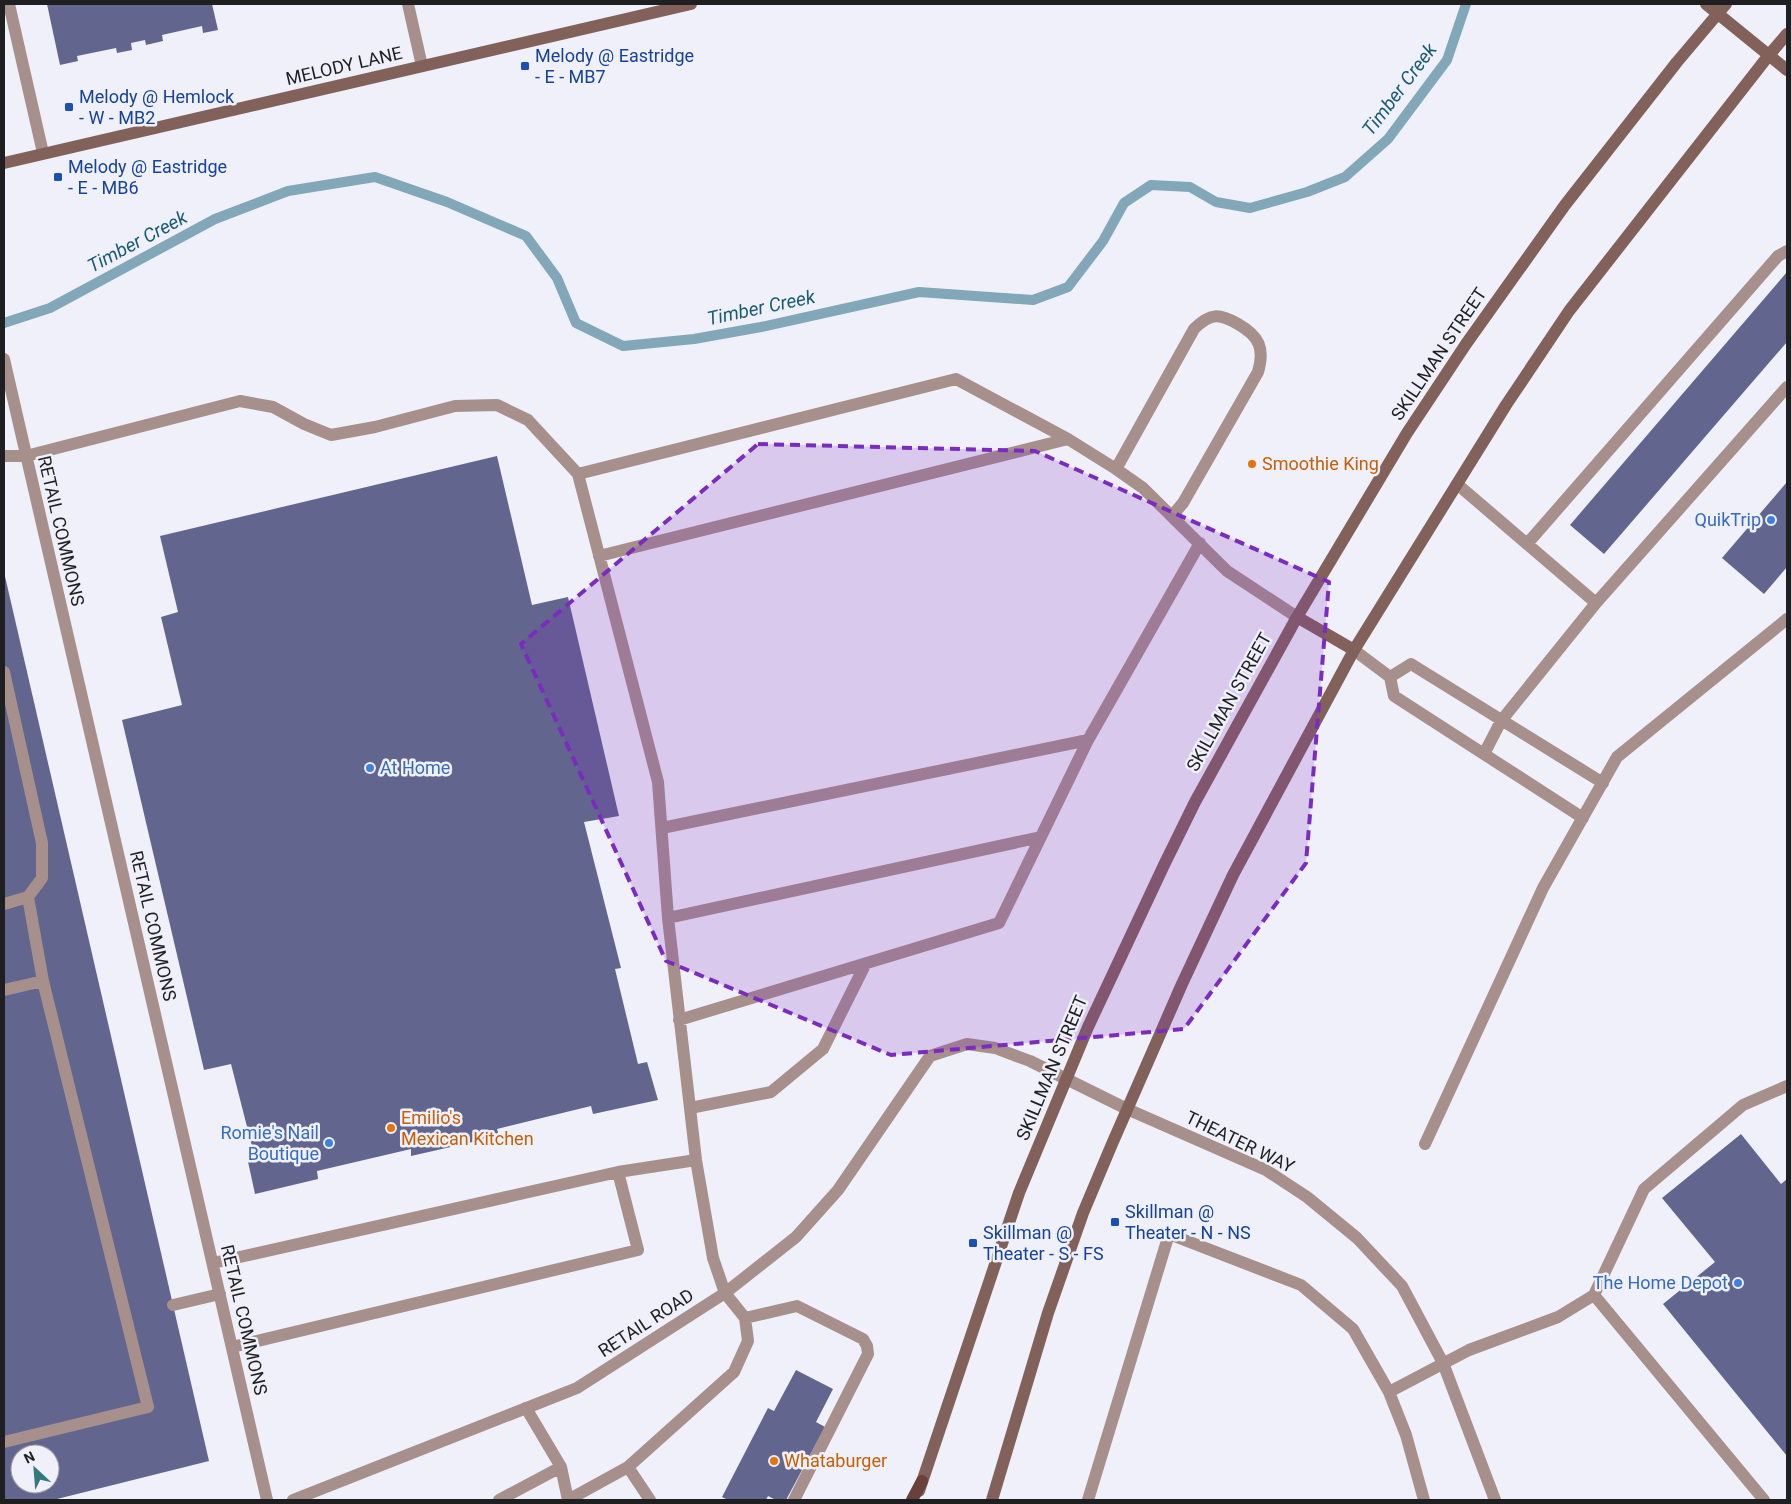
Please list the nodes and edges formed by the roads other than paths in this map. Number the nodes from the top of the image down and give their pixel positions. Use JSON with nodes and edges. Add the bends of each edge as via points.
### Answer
{"nodes":[{"id":1,"x":9,"y":4,"type":"edge"},
{"id":2,"x":408,"y":4,"type":"edge"},
{"id":3,"x":691,"y":4,"type":"edge"},
{"id":4,"x":1706,"y":4,"type":"edge"},
{"id":5,"x":1722,"y":8,"type":"edge"},
{"id":6,"x":1787,"y":34,"type":"edge"},
{"id":7,"x":1769,"y":55,"type":"junction"},
{"id":8,"x":422,"y":66,"type":"junction"},
{"id":9,"x":1787,"y":70,"type":"edge"},
{"id":10,"x":43,"y":153,"type":"junction"},
{"id":11,"x":4,"y":163,"type":"edge"},
{"id":12,"x":1787,"y":251,"type":"edge"},
{"id":13,"x":4,"y":359,"type":"edge"},
{"id":14,"x":1787,"y":386,"type":"edge"},
{"id":15,"x":1068,"y":439,"type":"junction"},
{"id":16,"x":4,"y":456,"type":"edge"},
{"id":17,"x":26,"y":456,"type":"junction"},
{"id":18,"x":1116,"y":469,"type":"junction"},
{"id":19,"x":578,"y":474,"type":"junction"},
{"id":20,"x":1457,"y":484,"type":"junction"},
{"id":21,"x":1172,"y":516,"type":"junction"},
{"id":22,"x":1200,"y":543,"type":"junction"},
{"id":23,"x":1527,"y":544,"type":"junction"},
{"id":24,"x":599,"y":556,"type":"junction"},
{"id":25,"x":1596,"y":602,"type":"junction"},
{"id":26,"x":1297,"y":617,"type":"junction"},
{"id":27,"x":1787,"y":619,"type":"edge"},
{"id":28,"x":1354,"y":650,"type":"junction"},
{"id":29,"x":4,"y":672,"type":"edge"},
{"id":30,"x":1390,"y":677,"type":"junction"},
{"id":31,"x":1501,"y":721,"type":"junction"},
{"id":32,"x":1088,"y":740,"type":"junction"},
{"id":33,"x":1484,"y":754,"type":"junction"},
{"id":34,"x":1603,"y":783,"type":"junction"},
{"id":35,"x":1583,"y":818,"type":"junction"},
{"id":36,"x":662,"y":828,"type":"junction"},
{"id":37,"x":1041,"y":837,"type":"junction"},
{"id":38,"x":28,"y":897,"type":"junction"},
{"id":39,"x":4,"y":904,"type":"edge"},
{"id":40,"x":668,"y":918,"type":"junction"},
{"id":41,"x":866,"y":963,"type":"junction"},
{"id":42,"x":43,"y":982,"type":"junction"},
{"id":43,"x":4,"y":990,"type":"edge"},
{"id":44,"x":679,"y":1020,"type":"junction"},
{"id":45,"x":930,"y":1056,"type":"joint"},
{"id":46,"x":1066,"y":1078,"type":"junction"},
{"id":47,"x":1787,"y":1086,"type":"edge"},
{"id":48,"x":690,"y":1108,"type":"junction"},
{"id":49,"x":1127,"y":1109,"type":"junction"},
{"id":50,"x":1425,"y":1144,"type":"dead end"},
{"id":51,"x":696,"y":1160,"type":"junction"},
{"id":52,"x":618,"y":1172,"type":"junction"},
{"id":53,"x":213,"y":1263,"type":"junction"},
{"id":54,"x":725,"y":1292,"type":"junction"},
{"id":55,"x":220,"y":1294,"type":"junction"},
{"id":56,"x":1594,"y":1295,"type":"junction"},
{"id":57,"x":173,"y":1305,"type":"dead end"},
{"id":58,"x":745,"y":1318,"type":"junction"},
{"id":59,"x":232,"y":1347,"type":"junction"},
{"id":60,"x":1443,"y":1363,"type":"junction"},
{"id":61,"x":1389,"y":1392,"type":"junction"},
{"id":62,"x":526,"y":1408,"type":"junction"},
{"id":63,"x":4,"y":1442,"type":"edge"},
{"id":64,"x":561,"y":1467,"type":"junction"},
{"id":65,"x":628,"y":1467,"type":"junction"},
{"id":66,"x":922,"y":1480,"type":"junction"},
{"id":67,"x":268,"y":1500,"type":"edge"},
{"id":68,"x":293,"y":1500,"type":"edge"},
{"id":69,"x":499,"y":1500,"type":"edge"},
{"id":70,"x":650,"y":1500,"type":"edge"},
{"id":71,"x":794,"y":1500,"type":"edge"},
{"id":72,"x":912,"y":1500,"type":"edge"},
{"id":73,"x":916,"y":1500,"type":"edge"},
{"id":74,"x":992,"y":1500,"type":"edge"},
{"id":75,"x":1088,"y":1500,"type":"edge"},
{"id":76,"x":1424,"y":1500,"type":"edge"},
{"id":77,"x":1495,"y":1500,"type":"edge"},
{"id":78,"x":1764,"y":1500,"type":"edge"}],
"edges":[{"from":1,"to":10,"type":"street"},
{"from":2,"to":8,"type":"street"},
{"from":3,"to":8,"type":"main road","name":"MELODY LANE"},
{"from":4,"to":5,"type":"main road"},
{"from":5,"to":7,"type":"main road"},
{"from":5,"to":26,"type":"main road","name":"SKILLMAN STREET","via":[[1626,124],[1466,344],[1407,433]]},
{"from":6,"to":7,"type":"main road"},
{"from":7,"to":9,"type":"main road"},
{"from":7,"to":20,"type":"main road","via":[[1569,311]]},
{"from":8,"to":10,"type":"main road","name":"MELODY LANE"},
{"from":10,"to":11,"type":"main road","name":"MELODY LANE"},
{"from":12,"to":23,"type":"street","via":[[1778,256]]},
{"from":13,"to":17,"type":"street","name":"RETAIL COMMONS"},
{"from":14,"to":25,"type":"street"},
{"from":15,"to":18,"type":"street"},
{"from":15,"to":19,"type":"street","via":[[956,379]]},
{"from":15,"to":24,"type":"street"},
{"from":16,"to":17,"type":"street"},
{"from":17,"to":19,"type":"street","via":[[240,401],[273,407],[330,435],[455,406],[497,405],[528,420]]},
{"from":17,"to":53,"type":"street","name":"RETAIL COMMONS"},
{"from":18,"to":21,"type":"street","via":[[1143,488]]},
{"from":18,"to":21,"type":"street","via":[[1194,329],[1203,320],[1214,316],[1225,317],[1250,331],[1261,348],[1258,372],[1188,495]]},
{"from":19,"to":24,"type":"street"},
{"from":20,"to":23,"type":"street"},
{"from":20,"to":28,"type":"main road"},
{"from":21,"to":22,"type":"street"},
{"from":22,"to":26,"type":"street","via":[[1227,571]]},
{"from":22,"to":32,"type":"street"},
{"from":23,"to":25,"type":"street"},
{"from":24,"to":36,"type":"street","via":[[658,782]]},
{"from":25,"to":31,"type":"street"},
{"from":26,"to":28,"type":"main road"},
{"from":26,"to":46,"type":"main road","name":"SKILLMAN STREET","via":[[1195,802]]},
{"from":27,"to":34,"type":"street","via":[[1617,757]]},
{"from":28,"to":30,"type":"street"},
{"from":28,"to":49,"type":"main road","via":[[1233,875]]},
{"from":29,"to":38,"type":"street","via":[[42,843],[42,878]]},
{"from":30,"to":31,"type":"street","via":[[1411,664]]},
{"from":30,"to":33,"type":"street","via":[[1394,696]]},
{"from":31,"to":33,"type":"street"},
{"from":31,"to":34,"type":"street"},
{"from":32,"to":36,"type":"street"},
{"from":32,"to":37,"type":"street"},
{"from":33,"to":35,"type":"street"},
{"from":34,"to":35,"type":"street"},
{"from":35,"to":50,"type":"street","via":[[1543,888]]},
{"from":36,"to":40,"type":"street"},
{"from":37,"to":40,"type":"street"},
{"from":37,"to":41,"type":"street","via":[[999,923]]},
{"from":38,"to":39,"type":"street"},
{"from":38,"to":42,"type":"street"},
{"from":40,"to":44,"type":"street"},
{"from":41,"to":44,"type":"street"},
{"from":41,"to":48,"type":"street","via":[[823,1049],[771,1092]]},
{"from":42,"to":43,"type":"street"},
{"from":42,"to":63,"type":"street","via":[[148,1407]]},
{"from":44,"to":48,"type":"street"},
{"from":45,"to":46,"type":"street","name":"THEATER WAY","via":[[967,1044],[995,1048]]},
{"from":45,"to":54,"type":"street","name":"RETAIL ROAD","via":[[838,1190],[796,1237]]},
{"from":46,"to":49,"type":"street","name":"THEATER WAY"},
{"from":46,"to":66,"type":"main road","name":"SKILLMAN STREET","via":[[1019,1193]]},
{"from":47,"to":56,"type":"street","via":[[1743,1105],[1644,1189]]},
{"from":48,"to":51,"type":"street"},
{"from":49,"to":60,"type":"street","name":"THEATER WAY","via":[[1266,1170],[1307,1197],[1357,1238],[1402,1286]]},
{"from":49,"to":74,"type":"main road","via":[[1083,1213],[1051,1304]]},
{"from":51,"to":52,"type":"street"},
{"from":51,"to":54,"type":"street","via":[[713,1258]]},
{"from":52,"to":53,"type":"street"},
{"from":52,"to":59,"type":"street","via":[[638,1250]]},
{"from":53,"to":55,"type":"street","name":"RETAIL COMMONS"},
{"from":54,"to":58,"type":"street"},
{"from":54,"to":62,"type":"street","name":"RETAIL ROAD","via":[[577,1388]]},
{"from":55,"to":57,"type":"street"},
{"from":55,"to":59,"type":"street","name":"RETAIL COMMONS"},
{"from":56,"to":60,"type":"street","via":[[1558,1317]]},
{"from":56,"to":78,"type":"street"},
{"from":58,"to":65,"type":"street","via":[[748,1341],[734,1372]]},
{"from":58,"to":71,"type":"street","via":[[797,1306],[863,1339],[868,1346],[868,1354]]},
{"from":59,"to":67,"type":"street","name":"RETAIL COMMONS"},
{"from":60,"to":61,"type":"street"},
{"from":60,"to":77,"type":"street","name":"THEATER WAY"},
{"from":61,"to":75,"type":"street","via":[[1353,1329],[1301,1285],[1169,1234]]},
{"from":61,"to":76,"type":"street","via":[[1406,1435]]},
{"from":62,"to":64,"type":"street"},
{"from":62,"to":68,"type":"street","name":"RETAIL ROAD"},
{"from":64,"to":65,"type":"street","via":[[568,1500]]},
{"from":64,"to":69,"type":"street"},
{"from":65,"to":70,"type":"street"},
{"from":66,"to":72,"type":"main road"},
{"from":66,"to":73,"type":"main road","name":"SKILLMAN STREET"}]}
